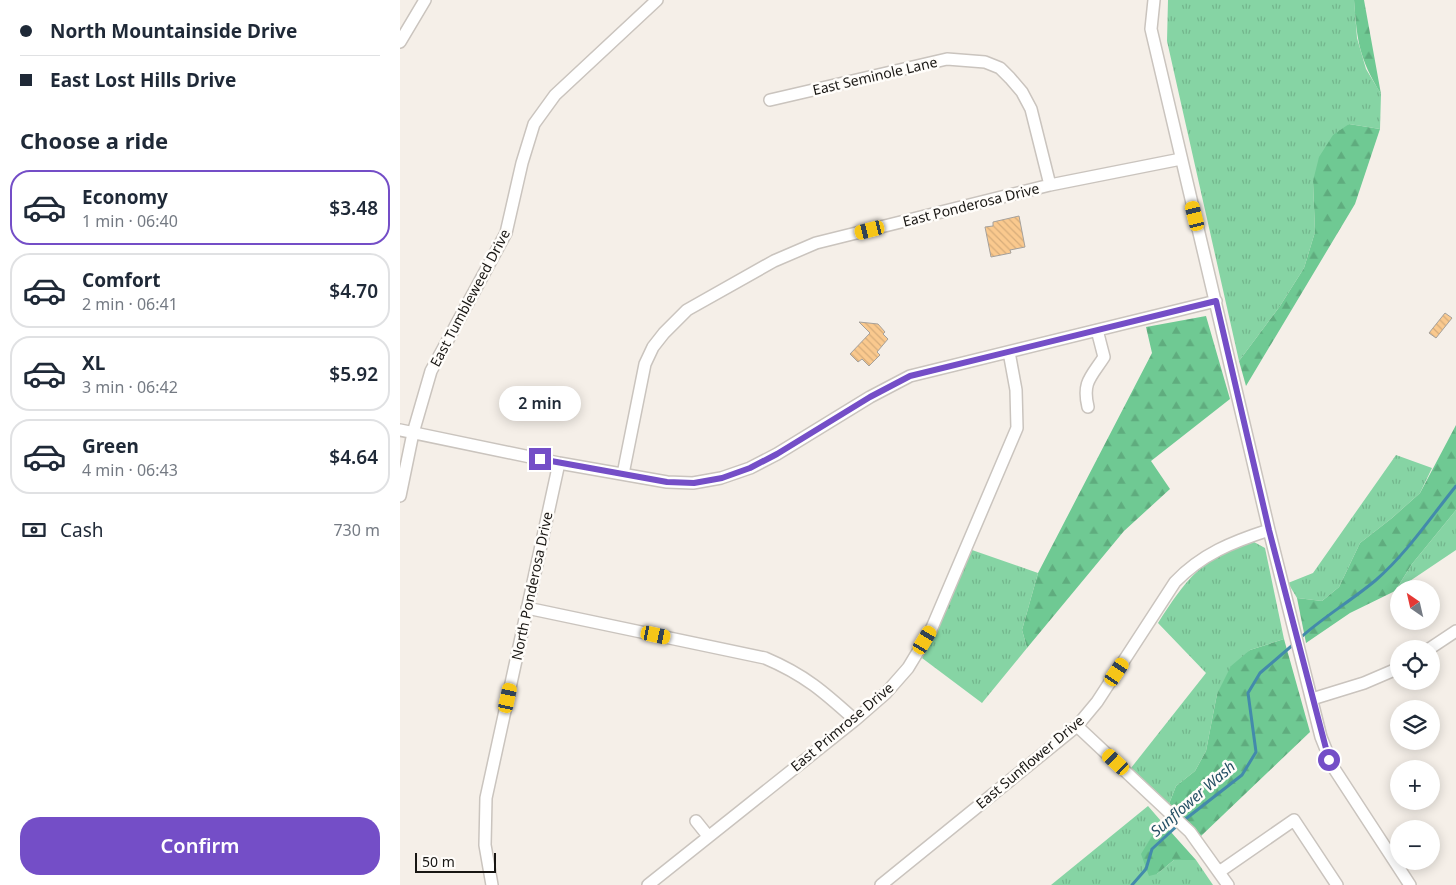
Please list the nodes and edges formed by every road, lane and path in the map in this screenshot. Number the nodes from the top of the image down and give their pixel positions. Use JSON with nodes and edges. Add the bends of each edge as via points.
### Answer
{"nodes":[{"id":1,"x":424,"y":0,"type":"edge"},
{"id":2,"x":656,"y":0,"type":"edge"},
{"id":3,"x":1154,"y":0,"type":"edge"},
{"id":4,"x":400,"y":42,"type":"edge"},
{"id":5,"x":770,"y":100,"type":"dead end"},
{"id":6,"x":1181,"y":159,"type":"junction"},
{"id":7,"x":1050,"y":185,"type":"junction"},
{"id":8,"x":1216,"y":301,"type":"junction"},
{"id":9,"x":1097,"y":330,"type":"junction"},
{"id":10,"x":1009,"y":352,"type":"junction"},
{"id":11,"x":1088,"y":407,"type":"dead end"},
{"id":12,"x":400,"y":430,"type":"edge"},
{"id":13,"x":413,"y":433,"type":"junction"},
{"id":14,"x":558,"y":463,"type":"junction"},
{"id":15,"x":623,"y":474,"type":"junction"},
{"id":16,"x":400,"y":496,"type":"edge"},
{"id":17,"x":1269,"y":530,"type":"junction"},
{"id":18,"x":527,"y":608,"type":"junction"},
{"id":19,"x":1456,"y":631,"type":"edge"},
{"id":20,"x":1440,"y":642,"type":"edge"},
{"id":21,"x":1390,"y":672,"type":"edge"},
{"id":22,"x":1312,"y":699,"type":"junction"},
{"id":23,"x":855,"y":720,"type":"junction"},
{"id":24,"x":1077,"y":726,"type":"junction"},
{"id":25,"x":696,"y":822,"type":"dead end"},
{"id":26,"x":708,"y":836,"type":"junction"},
{"id":27,"x":1219,"y":872,"type":"junction"},
{"id":28,"x":492,"y":885,"type":"edge"},
{"id":29,"x":648,"y":885,"type":"edge"},
{"id":30,"x":881,"y":885,"type":"edge"},
{"id":31,"x":1228,"y":885,"type":"edge"},
{"id":32,"x":1337,"y":885,"type":"edge"},
{"id":33,"x":1410,"y":885,"type":"edge"}],
"edges":[{"from":1,"to":4,"type":"street"},
{"from":2,"to":13,"type":"street","name":"East Tumbleweed Drive","via":[[555,95],[534,124],[506,233],[431,371]]},
{"from":3,"to":6,"type":"street","via":[[1151,29]]},
{"from":5,"to":7,"type":"street","name":"East Seminole Lane","via":[[947,59],[985,62],[1000,68],[1027,100]]},
{"from":6,"to":7,"type":"street","name":"East Ponderosa Drive"},
{"from":6,"to":8,"type":"street"},
{"from":7,"to":15,"type":"street","name":"East Ponderosa Drive","via":[[816,243],[774,261],[687,310],[653,347],[646,364]]},
{"from":8,"to":9,"type":"street"},
{"from":8,"to":17,"type":"street"},
{"from":9,"to":10,"type":"street"},
{"from":9,"to":11,"type":"street","via":[[1104,357],[1086,384],[1084,391]]},
{"from":10,"to":15,"type":"street","via":[[910,376],[777,454],[722,478],[694,483],[667,482]]},
{"from":10,"to":23,"type":"street","name":"East Primrose Drive","via":[[1016,390],[1016,428],[931,630],[908,668],[886,694]]},
{"from":12,"to":13,"type":"street"},
{"from":13,"to":14,"type":"street"},
{"from":13,"to":16,"type":"street","name":"East Tumbleweed Drive"},
{"from":14,"to":15,"type":"street"},
{"from":14,"to":18,"type":"street","name":"North Ponderosa Drive"},
{"from":17,"to":22,"type":"street"},
{"from":17,"to":24,"type":"street","name":"East Sunflower Drive","via":[[1232,542],[1188,568],[1175,582],[1097,702]]},
{"from":18,"to":23,"type":"street","via":[[766,658],[796,672]]},
{"from":18,"to":28,"type":"street","name":"North Ponderosa Drive","via":[[486,798],[485,845]]},
{"from":19,"to":20,"type":"street"},
{"from":21,"to":22,"type":"street"},
{"from":22,"to":33,"type":"street","via":[[1321,737],[1333,767]]},
{"from":23,"to":26,"type":"street","name":"East Primrose Drive"},
{"from":24,"to":27,"type":"street","via":[[1190,832]]},
{"from":24,"to":30,"type":"street","name":"East Sunflower Drive"},
{"from":25,"to":26,"type":"street"},
{"from":26,"to":29,"type":"street","name":"East Primrose Drive"},
{"from":27,"to":31,"type":"street"},
{"from":27,"to":32,"type":"street","via":[[1294,820]]}]}
